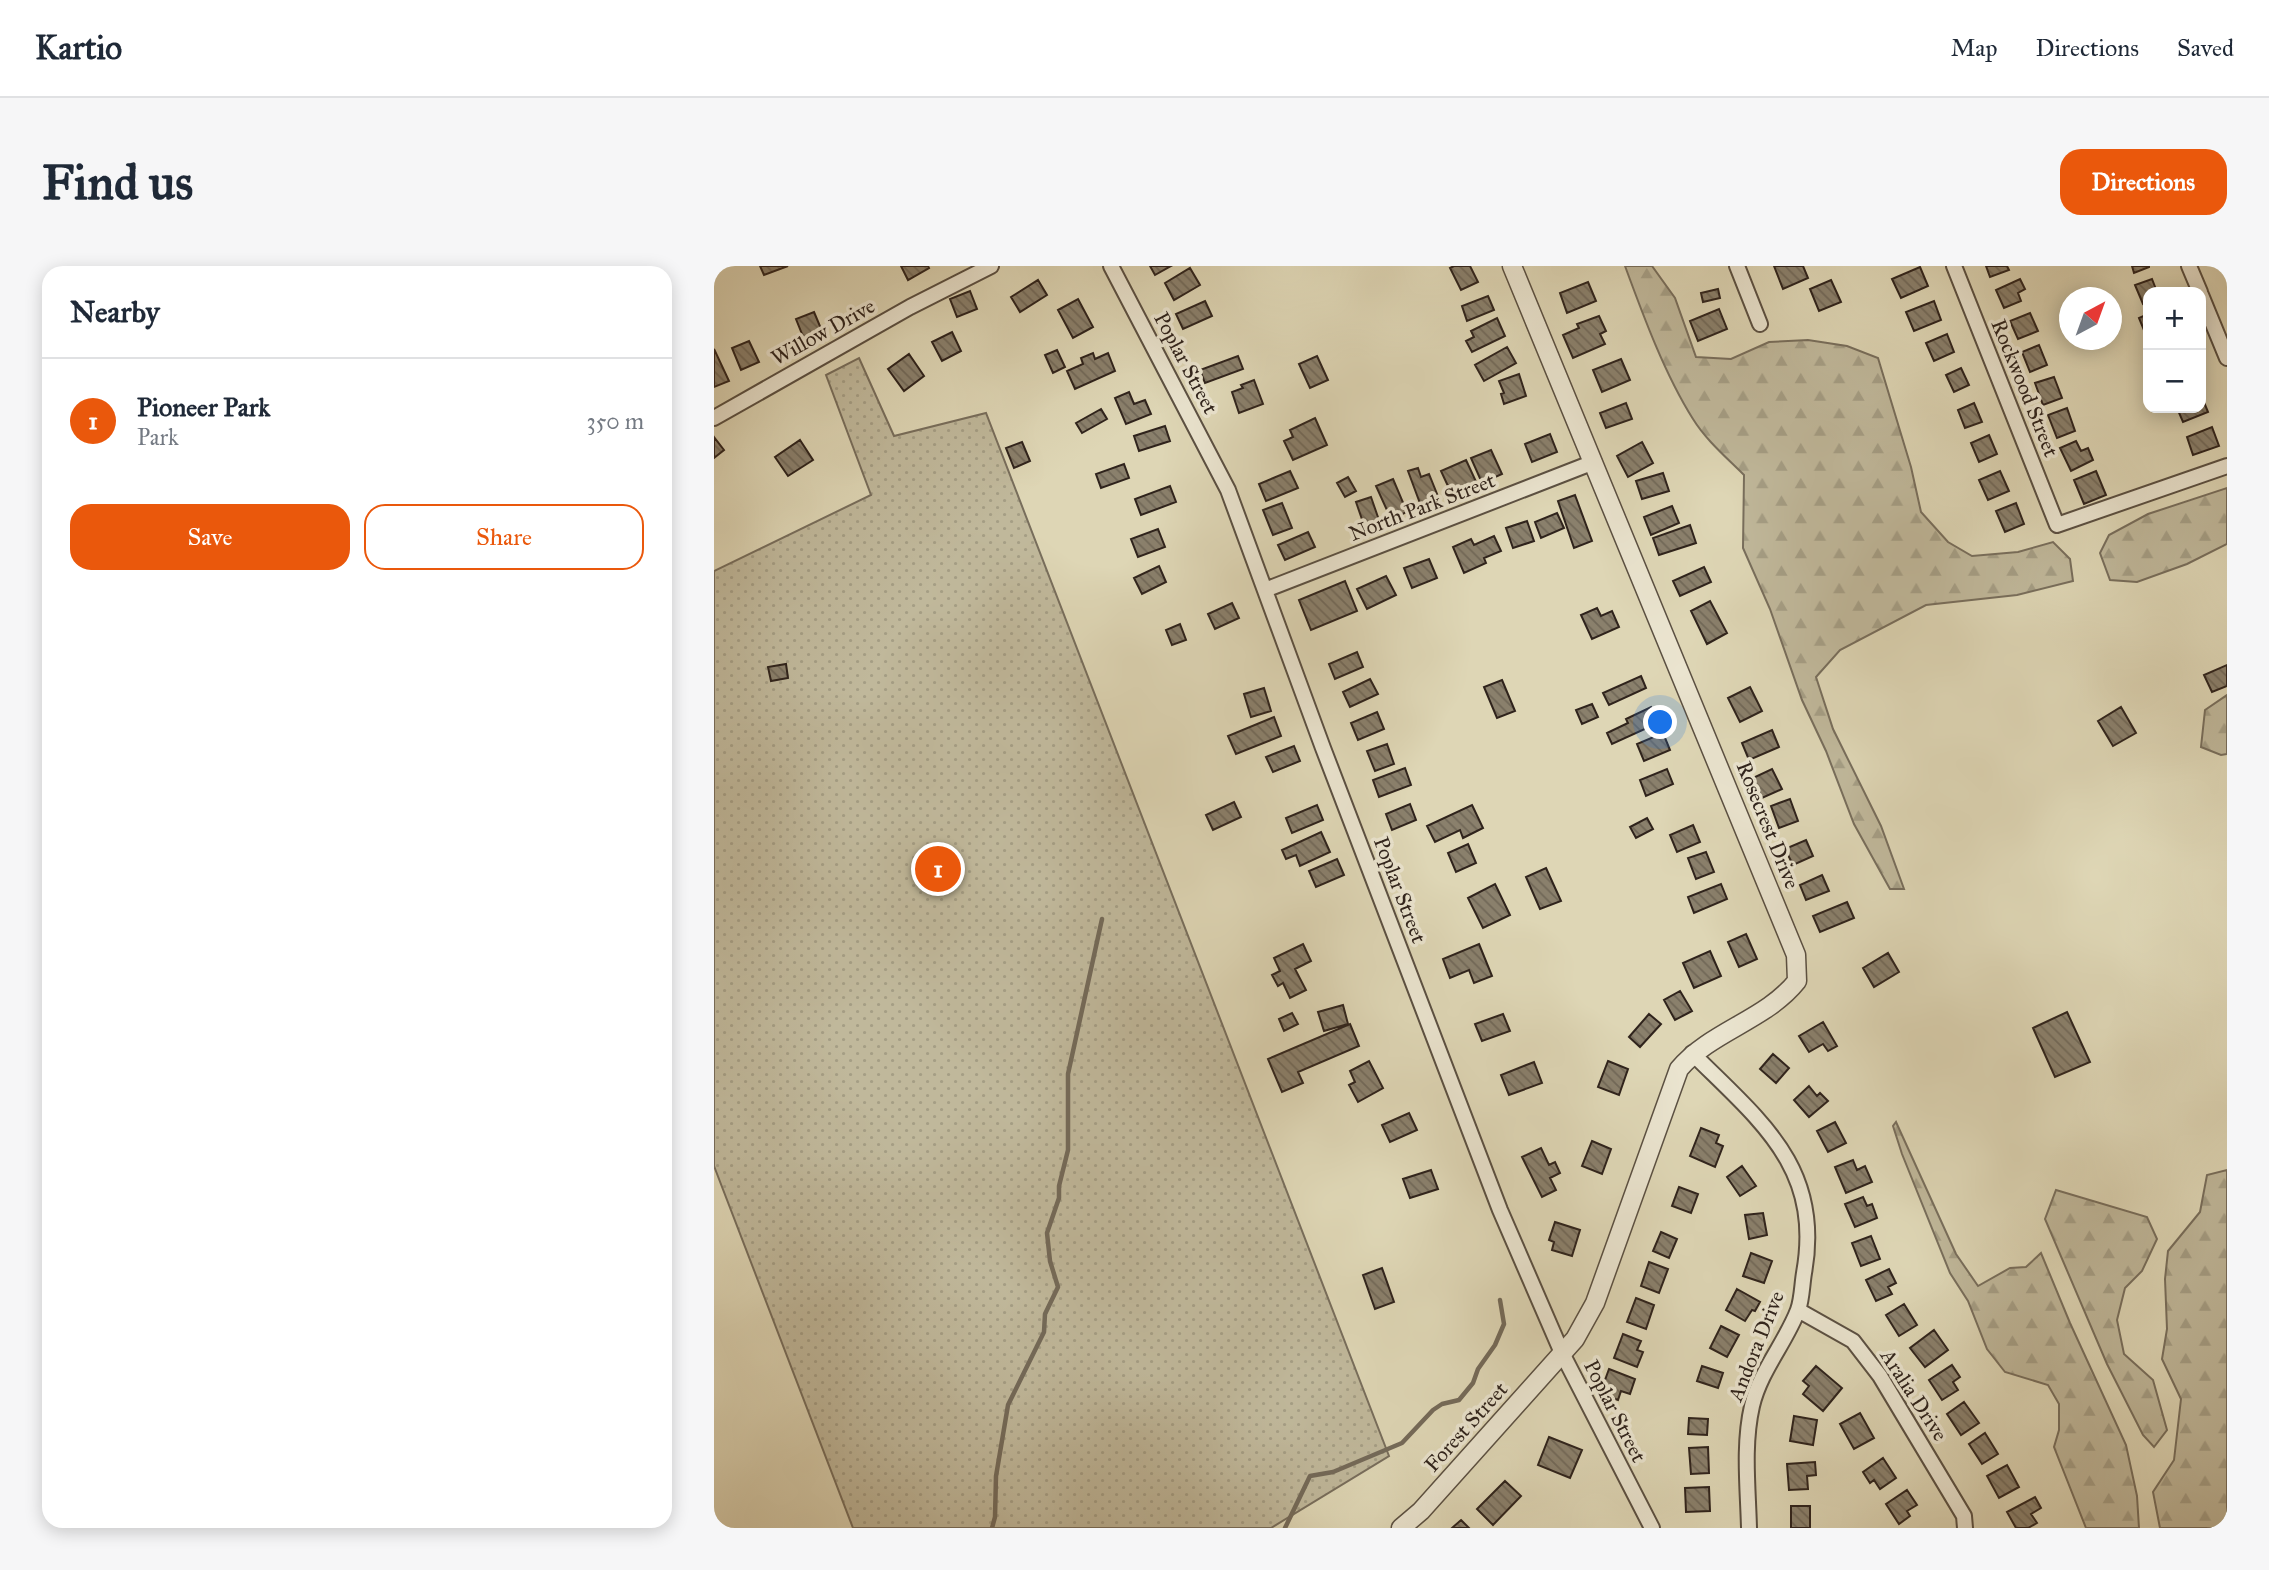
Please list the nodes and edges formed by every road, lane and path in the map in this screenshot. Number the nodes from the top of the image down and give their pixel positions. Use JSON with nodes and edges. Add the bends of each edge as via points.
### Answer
{"nodes":[{"id":1,"x":990,"y":266,"type":"edge"},
{"id":2,"x":1111,"y":266,"type":"edge"},
{"id":3,"x":1512,"y":266,"type":"edge"},
{"id":4,"x":1737,"y":266,"type":"edge"},
{"id":5,"x":1954,"y":266,"type":"edge"},
{"id":6,"x":2189,"y":266,"type":"edge"},
{"id":7,"x":962,"y":272,"type":"edge"},
{"id":8,"x":2198,"y":287,"type":"edge"},
{"id":9,"x":2206,"y":307,"type":"edge"},
{"id":10,"x":1760,"y":324,"type":"dead end"},
{"id":11,"x":2227,"y":358,"type":"edge"},
{"id":12,"x":714,"y":418,"type":"edge"},
{"id":13,"x":1594,"y":462,"type":"junction"},
{"id":14,"x":2227,"y":466,"type":"edge"},
{"id":15,"x":1265,"y":590,"type":"junction"},
{"id":16,"x":1692,"y":1054,"type":"junction"},
{"id":17,"x":1798,"y":1310,"type":"junction"},
{"id":18,"x":1562,"y":1353,"type":"junction"},
{"id":19,"x":1401,"y":1528,"type":"edge"},
{"id":20,"x":1652,"y":1528,"type":"edge"},
{"id":21,"x":1749,"y":1528,"type":"edge"},
{"id":22,"x":1965,"y":1528,"type":"edge"}],
"edges":[{"from":1,"to":7,"type":"street","name":"Willow Drive"},
{"from":2,"to":15,"type":"street","name":"Poplar Street","via":[[1228,490]]},
{"from":3,"to":13,"type":"street","name":"Rosecrest Drive"},
{"from":4,"to":10,"type":"street"},
{"from":5,"to":14,"type":"street","name":"Rockwood Street","via":[[2057,525]]},
{"from":6,"to":8,"type":"street"},
{"from":7,"to":12,"type":"street","name":"Willow Drive","via":[[910,307]]},
{"from":9,"to":11,"type":"street"},
{"from":13,"to":15,"type":"street","name":"North Park Street"},
{"from":13,"to":16,"type":"street","name":"Rosecrest Drive","via":[[1796,955],[1797,981],[1785,996]]},
{"from":15,"to":18,"type":"street","name":"Poplar Street","via":[[1500,1210]]},
{"from":16,"to":17,"type":"street","name":"Andora Drive","via":[[1761,1122],[1790,1161],[1805,1201],[1808,1251]]},
{"from":16,"to":18,"type":"street","name":"Rosecrest Drive","via":[[1679,1069],[1595,1303]]},
{"from":17,"to":21,"type":"street","name":"Andora Drive","via":[[1752,1405]]},
{"from":17,"to":22,"type":"street","name":"Aralia Drive","via":[[1853,1341],[1880,1376],[1964,1516]]},
{"from":18,"to":19,"type":"street","name":"Forest Street"},
{"from":18,"to":20,"type":"street","name":"Poplar Street"}]}
